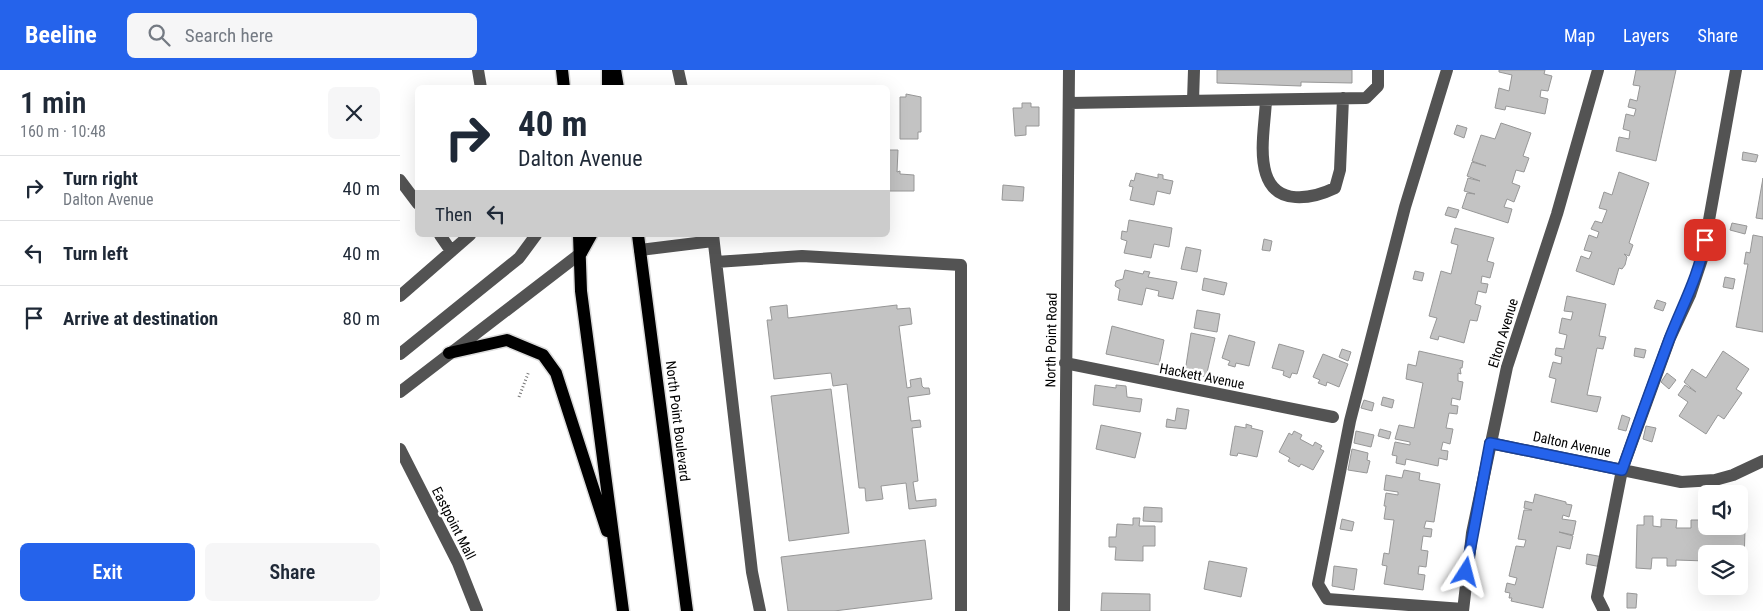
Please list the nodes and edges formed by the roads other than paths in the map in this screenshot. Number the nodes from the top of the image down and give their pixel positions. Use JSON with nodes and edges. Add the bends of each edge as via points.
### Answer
{"nodes":[{"id":1,"x":478,"y":70,"type":"edge"},
{"id":2,"x":562,"y":70,"type":"edge"},
{"id":3,"x":608,"y":70,"type":"edge"},
{"id":4,"x":615,"y":70,"type":"edge"},
{"id":5,"x":678,"y":70,"type":"edge"},
{"id":6,"x":1069,"y":70,"type":"edge"},
{"id":7,"x":1194,"y":70,"type":"edge"},
{"id":8,"x":1378,"y":70,"type":"edge"},
{"id":9,"x":1447,"y":70,"type":"edge"},
{"id":10,"x":1598,"y":70,"type":"edge"},
{"id":11,"x":1736,"y":70,"type":"edge"},
{"id":12,"x":480,"y":85,"type":"edge"},
{"id":13,"x":564,"y":85,"type":"edge"},
{"id":14,"x":608,"y":85,"type":"edge"},
{"id":15,"x":618,"y":85,"type":"edge"},
{"id":16,"x":681,"y":85,"type":"edge"},
{"id":17,"x":1343,"y":98,"type":"junction"},
{"id":18,"x":1266,"y":100,"type":"junction"},
{"id":19,"x":1193,"y":102,"type":"junction"},
{"id":20,"x":1070,"y":103,"type":"junction"},
{"id":21,"x":400,"y":180,"type":"edge"},
{"id":22,"x":415,"y":200,"type":"edge"},
{"id":23,"x":441,"y":237,"type":"edge"},
{"id":24,"x":468,"y":237,"type":"edge"},
{"id":25,"x":535,"y":237,"type":"edge"},
{"id":26,"x":579,"y":237,"type":"edge"},
{"id":27,"x":590,"y":237,"type":"edge"},
{"id":28,"x":638,"y":237,"type":"edge"},
{"id":29,"x":713,"y":238,"type":"edge"},
{"id":30,"x":640,"y":250,"type":"junction"},
{"id":31,"x":451,"y":251,"type":"junction"},
{"id":32,"x":581,"y":253,"type":"junction"},
{"id":33,"x":716,"y":262,"type":"junction"},
{"id":34,"x":400,"y":296,"type":"edge"},
{"id":35,"x":449,"y":353,"type":"junction"},
{"id":36,"x":400,"y":354,"type":"edge"},
{"id":37,"x":1065,"y":363,"type":"junction"},
{"id":38,"x":400,"y":392,"type":"edge"},
{"id":39,"x":1333,"y":417,"type":"dead end"},
{"id":40,"x":1490,"y":443,"type":"junction"},
{"id":41,"x":400,"y":449,"type":"edge"},
{"id":42,"x":1763,"y":461,"type":"edge"},
{"id":43,"x":1622,"y":470,"type":"junction"},
{"id":44,"x":617,"y":563,"type":"junction"},
{"id":45,"x":1463,"y":610,"type":"edge"},
{"id":46,"x":477,"y":611,"type":"edge"},
{"id":47,"x":623,"y":611,"type":"edge"},
{"id":48,"x":687,"y":611,"type":"edge"},
{"id":49,"x":760,"y":611,"type":"edge"},
{"id":50,"x":961,"y":611,"type":"edge"},
{"id":51,"x":1064,"y":611,"type":"edge"},
{"id":52,"x":1604,"y":611,"type":"edge"}],
"edges":[{"from":1,"to":12,"type":"street"},
{"from":2,"to":13,"type":"main road"},
{"from":3,"to":14,"type":"main road"},
{"from":4,"to":15,"type":"main road"},
{"from":5,"to":16,"type":"street"},
{"from":6,"to":20,"type":"street","name":"North Point Road"},
{"from":7,"to":19,"type":"street"},
{"from":8,"to":17,"type":"street","via":[[1378,86],[1366,98]]},
{"from":9,"to":45,"type":"street","via":[[1405,207],[1350,421],[1318,584],[1327,599]]},
{"from":10,"to":40,"type":"street","name":"Elton Avenue","via":[[1566,186],[1507,368]]},
{"from":11,"to":43,"type":"street","via":[[1702,258]]},
{"from":17,"to":18,"type":"street"},
{"from":17,"to":18,"type":"street","via":[[1340,170],[1335,188],[1312,198],[1283,194],[1272,185],[1266,174],[1263,146]]},
{"from":18,"to":19,"type":"street"},
{"from":19,"to":20,"type":"street"},
{"from":20,"to":37,"type":"street","name":"North Point Road"},
{"from":21,"to":22,"type":"street"},
{"from":23,"to":31,"type":"street"},
{"from":24,"to":31,"type":"street"},
{"from":25,"to":36,"type":"street","via":[[519,258]]},
{"from":26,"to":32,"type":"main road"},
{"from":27,"to":32,"type":"main road"},
{"from":28,"to":30,"type":"main road","name":"North Point Boulevard"},
{"from":29,"to":30,"type":"street"},
{"from":29,"to":33,"type":"street"},
{"from":30,"to":48,"type":"main road","name":"North Point Boulevard"},
{"from":31,"to":34,"type":"street"},
{"from":32,"to":35,"type":"street"},
{"from":32,"to":44,"type":"main road","via":[[581,291]]},
{"from":33,"to":49,"type":"street","via":[[751,563]]},
{"from":33,"to":50,"type":"street","via":[[802,256],[961,265]]},
{"from":35,"to":38,"type":"street"},
{"from":35,"to":44,"type":"main road","via":[[507,340],[543,355],[556,373]]},
{"from":37,"to":39,"type":"street","name":"Hackett Avenue"},
{"from":37,"to":51,"type":"street","name":"North Point Road"},
{"from":40,"to":43,"type":"street","name":"Dalton Avenue"},
{"from":40,"to":45,"type":"street","name":"Elton Avenue","via":[[1471,543]]},
{"from":41,"to":46,"type":"street","name":"Eastpoint Mall","via":[[458,563]]},
{"from":42,"to":43,"type":"street","name":"Dalton Avenue","via":[[1733,475],[1699,482],[1681,482]]},
{"from":43,"to":52,"type":"street","via":[[1598,597]]},
{"from":44,"to":47,"type":"main road"}]}
